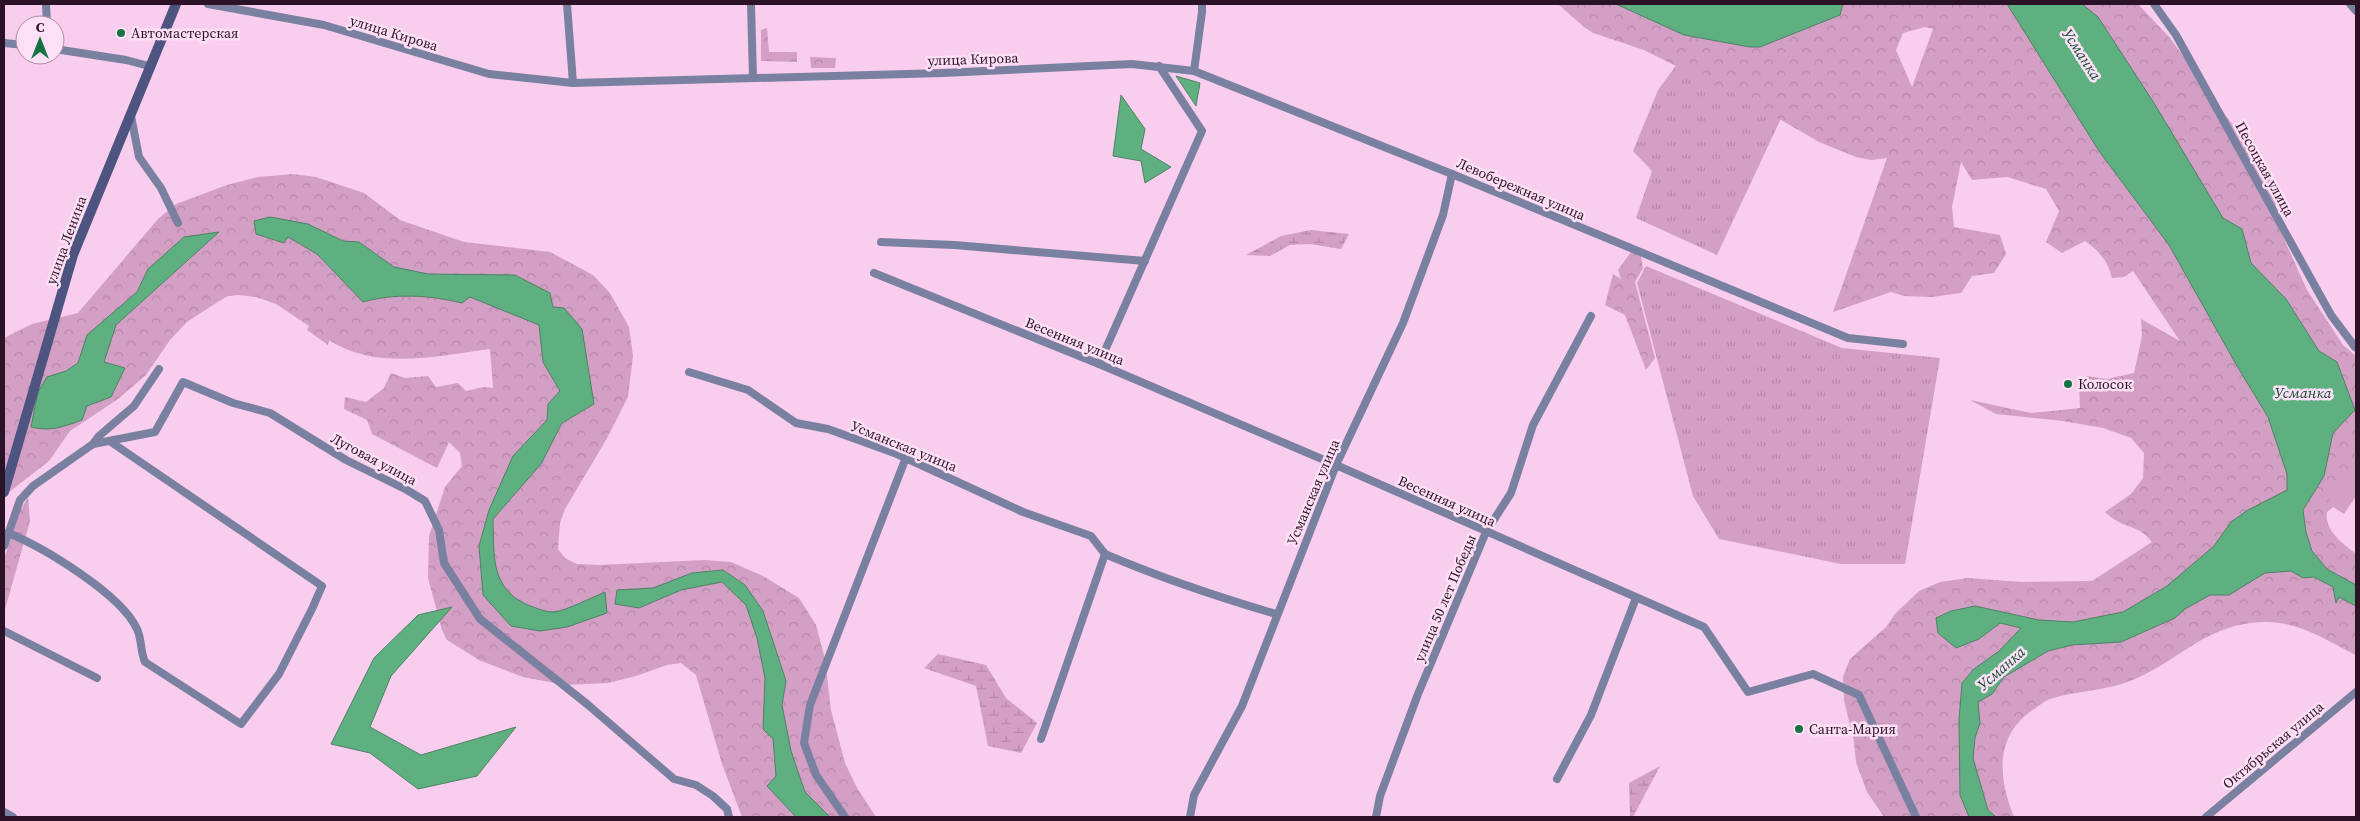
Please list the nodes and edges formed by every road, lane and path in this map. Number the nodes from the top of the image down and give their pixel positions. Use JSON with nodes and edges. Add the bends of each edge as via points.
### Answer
{"nodes":[{"id":1,"x":176,"y":4,"type":"edge"},
{"id":2,"x":208,"y":4,"type":"edge"},
{"id":3,"x":567,"y":4,"type":"edge"},
{"id":4,"x":751,"y":4,"type":"edge"},
{"id":5,"x":1202,"y":4,"type":"edge"},
{"id":6,"x":2154,"y":4,"type":"edge"},
{"id":7,"x":2350,"y":4,"type":"edge"},
{"id":8,"x":2356,"y":10,"type":"edge"},
{"id":9,"x":65,"y":51,"type":"edge"},
{"id":10,"x":149,"y":66,"type":"junction"},
{"id":11,"x":1159,"y":66,"type":"junction"},
{"id":12,"x":1194,"y":71,"type":"junction"},
{"id":13,"x":753,"y":78,"type":"junction"},
{"id":14,"x":573,"y":84,"type":"junction"},
{"id":15,"x":131,"y":116,"type":"junction"},
{"id":16,"x":1452,"y":174,"type":"junction"},
{"id":17,"x":178,"y":223,"type":"dead end"},
{"id":18,"x":881,"y":242,"type":"dead end"},
{"id":19,"x":1145,"y":261,"type":"junction"},
{"id":20,"x":874,"y":273,"type":"dead end"},
{"id":21,"x":1591,"y":316,"type":"dead end"},
{"id":22,"x":1903,"y":344,"type":"dead end"},
{"id":23,"x":2356,"y":347,"type":"edge"},
{"id":24,"x":1099,"y":364,"type":"junction"},
{"id":25,"x":159,"y":369,"type":"dead end"},
{"id":26,"x":688,"y":372,"type":"dead end"},
{"id":27,"x":111,"y":442,"type":"junction"},
{"id":28,"x":93,"y":444,"type":"junction"},
{"id":29,"x":905,"y":460,"type":"junction"},
{"id":30,"x":1336,"y":465,"type":"junction"},
{"id":31,"x":5,"y":487,"type":"edge"},
{"id":32,"x":1486,"y":532,"type":"junction"},
{"id":33,"x":8,"y":533,"type":"junction"},
{"id":34,"x":4,"y":546,"type":"edge"},
{"id":35,"x":1105,"y":554,"type":"junction"},
{"id":36,"x":1636,"y":598,"type":"junction"},
{"id":37,"x":1276,"y":614,"type":"junction"},
{"id":38,"x":4,"y":632,"type":"edge"},
{"id":39,"x":98,"y":678,"type":"dead end"},
{"id":40,"x":2356,"y":692,"type":"edge"},
{"id":41,"x":1041,"y":739,"type":"dead end"},
{"id":42,"x":1557,"y":780,"type":"dead end"},
{"id":43,"x":4,"y":812,"type":"edge"},
{"id":44,"x":13,"y":817,"type":"edge"},
{"id":45,"x":729,"y":817,"type":"edge"},
{"id":46,"x":845,"y":817,"type":"edge"},
{"id":47,"x":1190,"y":817,"type":"edge"},
{"id":48,"x":1376,"y":817,"type":"edge"},
{"id":49,"x":1916,"y":817,"type":"edge"},
{"id":50,"x":2206,"y":817,"type":"edge"}],
"edges":[{"from":1,"to":10,"type":"main road","name":"улица Ленина"},
{"from":2,"to":14,"type":"street","name":"улица Кирова","via":[[324,25],[489,74]]},
{"from":3,"to":14,"type":"street"},
{"from":4,"to":13,"type":"street"},
{"from":5,"to":12,"type":"street"},
{"from":6,"to":23,"type":"street","name":"Песоцкая улица","via":[[2194,66],[2330,315]]},
{"from":7,"to":8,"type":"street"},
{"from":9,"to":10,"type":"street"},
{"from":10,"to":15,"type":"main road","name":"улица Ленина"},
{"from":11,"to":12,"type":"street","name":"улица Кирова"},
{"from":11,"to":13,"type":"street","name":"улица Кирова","via":[[1132,64]]},
{"from":11,"to":19,"type":"street","via":[[1202,132]]},
{"from":12,"to":16,"type":"street","name":"Левобережная улица"},
{"from":13,"to":14,"type":"street","name":"улица Кирова"},
{"from":15,"to":17,"type":"street","via":[[139,158],[161,188]]},
{"from":15,"to":31,"type":"main road","name":"улица Ленина","via":[[73,256]]},
{"from":16,"to":22,"type":"street","name":"Левобережная улица","via":[[1848,338]]},
{"from":16,"to":30,"type":"street","name":"Усманская улица","via":[[1443,215],[1402,323]]},
{"from":18,"to":19,"type":"street"},
{"from":19,"to":24,"type":"street"},
{"from":20,"to":24,"type":"street","name":"Весенняя улица"},
{"from":21,"to":32,"type":"street","name":"улица 50 лет Победы","via":[[1533,425],[1511,493]]},
{"from":24,"to":30,"type":"street","name":"Весенняя улица"},
{"from":25,"to":28,"type":"street","via":[[134,406]]},
{"from":26,"to":29,"type":"street","name":"Усманская улица","via":[[748,390],[796,423],[828,429],[897,454]]},
{"from":27,"to":28,"type":"street","name":"Луговая улица"},
{"from":27,"to":33,"type":"street","via":[[322,586],[279,674],[241,724],[145,662],[138,629],[123,609],[92,583],[48,553]]},
{"from":27,"to":45,"type":"street","name":"Луговая улица","via":[[155,432],[183,382],[233,403],[270,413],[346,460],[408,490],[425,501],[439,530],[444,562],[480,619],[674,780],[696,785],[713,796],[727,809]]},
{"from":28,"to":33,"type":"street","name":"Луговая улица","via":[[25,491]]},
{"from":29,"to":35,"type":"street","name":"Усманская улица","via":[[1023,512],[1091,536]]},
{"from":29,"to":46,"type":"street","via":[[810,705],[804,743],[816,775]]},
{"from":30,"to":32,"type":"street","name":"Весенняя улица"},
{"from":30,"to":37,"type":"street","name":"Усманская улица"},
{"from":32,"to":36,"type":"street","name":"Весенняя улица"},
{"from":32,"to":48,"type":"street","name":"улица 50 лет Победы","via":[[1418,694],[1380,796]]},
{"from":33,"to":34,"type":"street","name":"Луговая улица"},
{"from":35,"to":37,"type":"street","via":[[1155,576]]},
{"from":35,"to":41,"type":"street"},
{"from":36,"to":42,"type":"street","via":[[1591,715]]},
{"from":36,"to":49,"type":"street","name":"Весенняя улица","via":[[1704,627],[1748,692],[1813,674],[1859,695]]},
{"from":37,"to":47,"type":"street","name":"Усманская улица","via":[[1242,706],[1194,795]]},
{"from":38,"to":39,"type":"street"},
{"from":40,"to":50,"type":"street","name":"Октябрьская улица"},
{"from":43,"to":44,"type":"street"}]}
